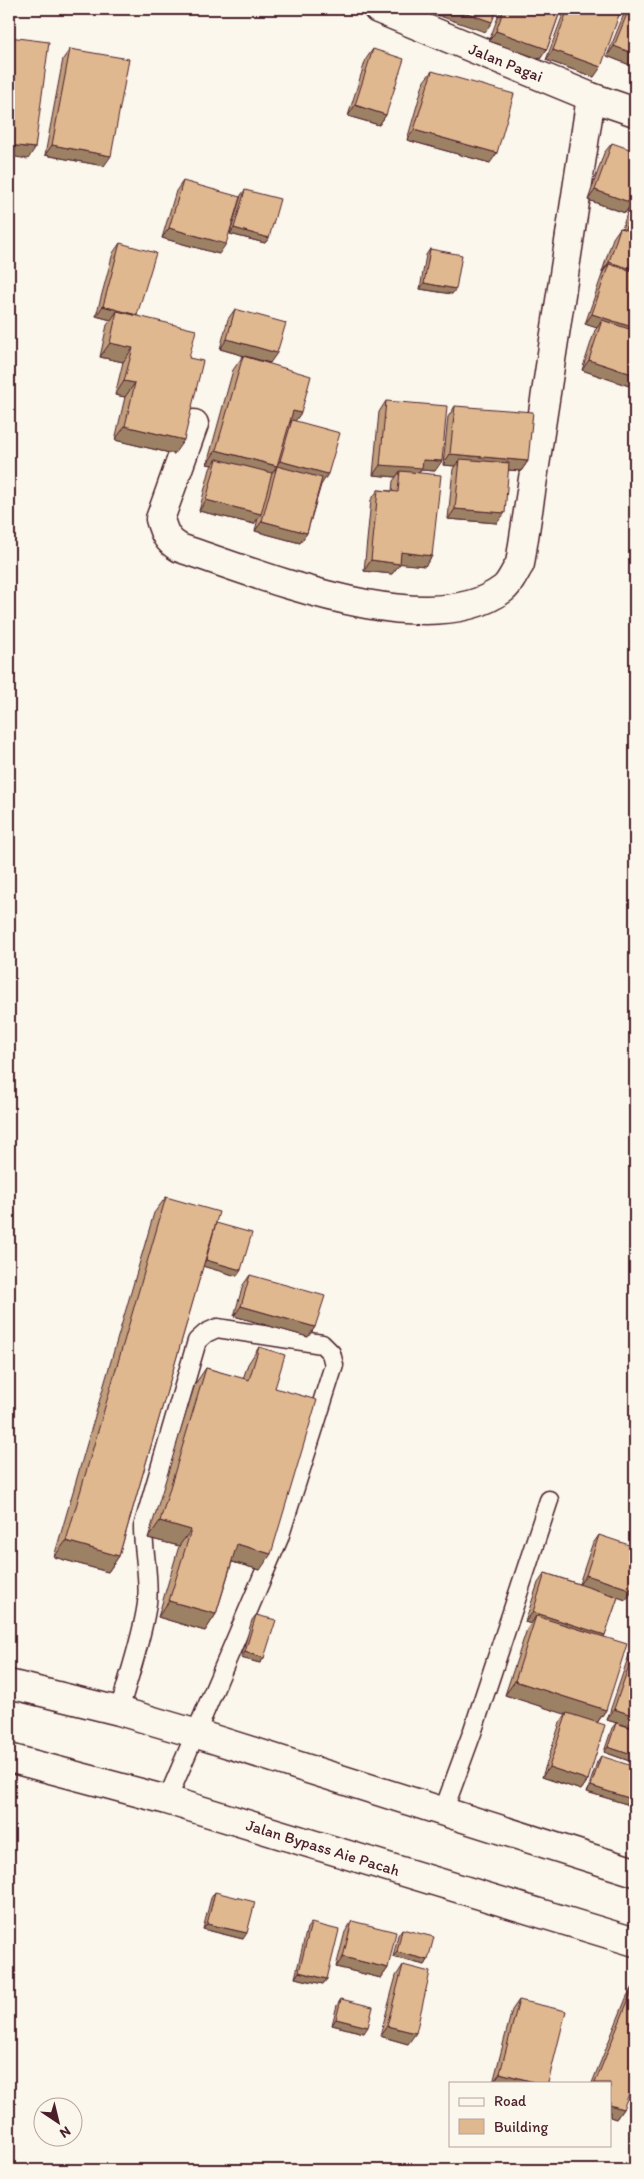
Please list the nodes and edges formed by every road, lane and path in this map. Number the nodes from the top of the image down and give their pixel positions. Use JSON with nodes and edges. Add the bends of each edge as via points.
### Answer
{"nodes":[{"id":1,"x":378,"y":9,"type":"edge"},
{"id":2,"x":591,"y":97,"type":"junction"},
{"id":3,"x":635,"y":112,"type":"edge"},
{"id":4,"x":194,"y":424,"type":"edge"},
{"id":5,"x":549,"y":1500,"type":"dead end"},
{"id":6,"x":9,"y":1684,"type":"edge"},
{"id":7,"x":119,"y":1711,"type":"junction"},
{"id":8,"x":194,"y":1733,"type":"junction"},
{"id":9,"x":9,"y":1758,"type":"edge"},
{"id":10,"x":167,"y":1800,"type":"junction"},
{"id":11,"x":442,"y":1812,"type":"junction"},
{"id":12,"x":634,"y":1867,"type":"edge"},
{"id":13,"x":635,"y":1942,"type":"edge"}],
"edges":[{"from":1,"to":2,"type":"main road","name":"Jalan Pagai"},
{"from":2,"to":3,"type":"main road","name":"Jalan Pagai"},
{"from":2,"to":4,"type":"main road","via":[[520,564],[504,588],[472,605],[418,610],[339,600],[180,548],[163,532],[160,519]]},
{"from":5,"to":11,"type":"lane","via":[[472,1733]]},
{"from":6,"to":7,"type":"main road"},
{"from":7,"to":8,"type":"main road"},
{"from":7,"to":8,"type":"lane","via":[[147,1604],[142,1527],[198,1341],[217,1328],[322,1344],[331,1354],[334,1365],[282,1529]]},
{"from":8,"to":10,"type":"lane"},
{"from":8,"to":11,"type":"main road"},
{"from":9,"to":10,"type":"main road","name":"Jalan Bypass Aie Pacah"},
{"from":10,"to":13,"type":"main road","name":"Jalan Bypass Aie Pacah"},
{"from":11,"to":12,"type":"main road"}]}
